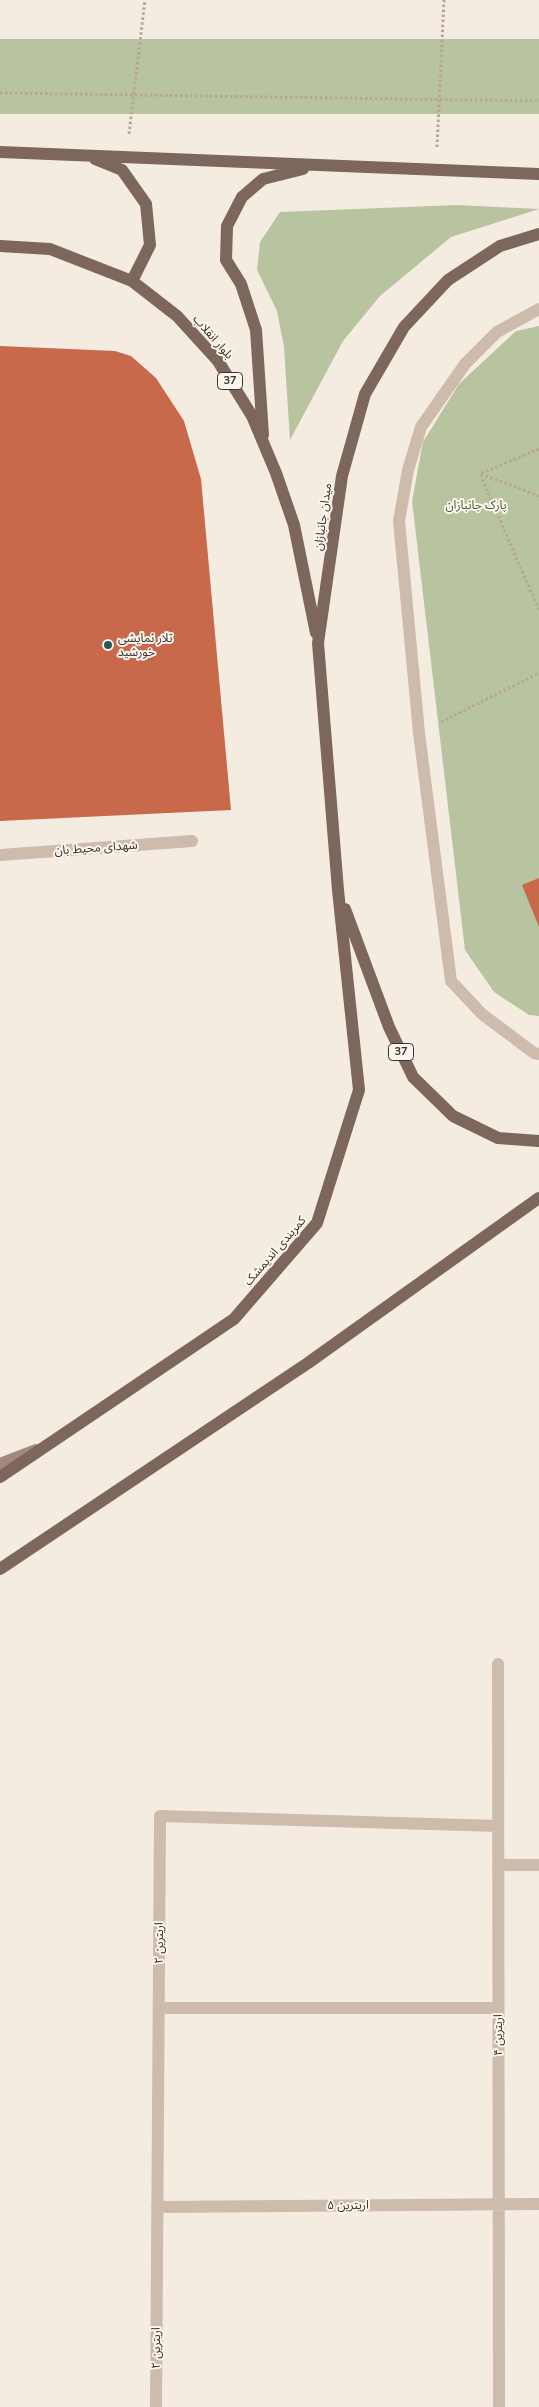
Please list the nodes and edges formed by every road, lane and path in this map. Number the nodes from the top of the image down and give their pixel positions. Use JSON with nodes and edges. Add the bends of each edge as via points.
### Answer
{"nodes":[{"id":1,"x":145,"y":0,"type":"edge"},
{"id":2,"x":444,"y":0,"type":"edge"},
{"id":3,"x":0,"y":93,"type":"edge"},
{"id":4,"x":134,"y":94,"type":"junction"},
{"id":5,"x":439,"y":98,"type":"junction"},
{"id":6,"x":539,"y":101,"type":"edge"},
{"id":7,"x":0,"y":152,"type":"edge"},
{"id":8,"x":85,"y":156,"type":"junction"},
{"id":9,"x":126,"y":157,"type":"junction"},
{"id":10,"x":320,"y":165,"type":"junction"},
{"id":11,"x":436,"y":170,"type":"junction"},
{"id":12,"x":539,"y":174,"type":"edge"},
{"id":13,"x":539,"y":234,"type":"edge"},
{"id":14,"x":0,"y":246,"type":"edge"},
{"id":15,"x":132,"y":281,"type":"junction"},
{"id":16,"x":539,"y":309,"type":"edge"},
{"id":17,"x":263,"y":444,"type":"junction"},
{"id":18,"x":539,"y":448,"type":"edge"},
{"id":19,"x":480,"y":474,"type":"junction"},
{"id":20,"x":539,"y":496,"type":"edge"},
{"id":21,"x":539,"y":610,"type":"edge"},
{"id":22,"x":318,"y":643,"type":"junction"},
{"id":23,"x":539,"y":673,"type":"edge"},
{"id":24,"x":419,"y":733,"type":"junction"},
{"id":25,"x":192,"y":841,"type":"dead end"},
{"id":26,"x":0,"y":855,"type":"edge"},
{"id":27,"x":338,"y":890,"type":"junction"},
{"id":28,"x":539,"y":1054,"type":"edge"},
{"id":29,"x":539,"y":1141,"type":"edge"},
{"id":30,"x":539,"y":1198,"type":"edge"},
{"id":31,"x":47,"y":1445,"type":"junction"},
{"id":32,"x":0,"y":1464,"type":"edge"},
{"id":33,"x":0,"y":1477,"type":"edge"},
{"id":34,"x":0,"y":1569,"type":"edge"},
{"id":35,"x":498,"y":1664,"type":"dead end"},
{"id":36,"x":498,"y":1826,"type":"junction"},
{"id":37,"x":498,"y":1865,"type":"junction"},
{"id":38,"x":539,"y":1865,"type":"edge"},
{"id":39,"x":158,"y":2008,"type":"junction"},
{"id":40,"x":498,"y":2008,"type":"junction"},
{"id":41,"x":498,"y":2204,"type":"junction"},
{"id":42,"x":539,"y":2204,"type":"edge"},
{"id":43,"x":157,"y":2207,"type":"junction"},
{"id":44,"x":156,"y":2407,"type":"edge"},
{"id":45,"x":499,"y":2407,"type":"edge"}],
"edges":[{"from":1,"to":4,"type":"path"},
{"from":2,"to":5,"type":"path"},
{"from":3,"to":4,"type":"path"},
{"from":4,"to":5,"type":"path"},
{"from":4,"to":9,"type":"path"},
{"from":5,"to":6,"type":"path"},
{"from":5,"to":11,"type":"path"},
{"from":7,"to":8,"type":"main road"},
{"from":8,"to":9,"type":"main road"},
{"from":8,"to":15,"type":"main road","via":[[122,170],[146,204],[150,244]]},
{"from":9,"to":10,"type":"main road"},
{"from":10,"to":11,"type":"main road"},
{"from":10,"to":17,"type":"main road","via":[[263,178],[242,197],[227,226],[226,260],[241,284],[256,330]]},
{"from":11,"to":12,"type":"main road"},
{"from":13,"to":22,"type":"main road","name":"میدان جانبازان","via":[[500,246],[448,280],[404,326],[365,394],[342,476]]},
{"from":14,"to":15,"type":"main road","name":"بلوار انقلاب","number":"37","via":[[50,250]]},
{"from":15,"to":17,"type":"main road","name":"بلوار انقلاب","number":"37","via":[[177,316],[218,361],[252,416]]},
{"from":16,"to":24,"type":"street","via":[[497,332],[465,364],[421,426],[408,470],[399,521]]},
{"from":17,"to":22,"type":"main road","name":"بلوار انقلاب","number":"37","via":[[294,525]]},
{"from":18,"to":19,"type":"path"},
{"from":19,"to":20,"type":"path"},
{"from":19,"to":21,"type":"path"},
{"from":22,"to":27,"type":"main road","name":"میدان جانبازان","number":"37"},
{"from":23,"to":24,"type":"path"},
{"from":24,"to":28,"type":"street","via":[[451,981],[482,1014]]},
{"from":25,"to":26,"type":"street","name":"شهدای محیط بان"},
{"from":27,"to":29,"type":"main road","number":"37","via":[[389,1027],[414,1077],[453,1116],[498,1138]]},
{"from":27,"to":31,"type":"main road","name":"کمربندی اندیمشک","via":[[359,1090],[317,1223],[234,1320]]},
{"from":30,"to":34,"type":"main road","via":[[308,1363]]},
{"from":31,"to":32,"type":"street"},
{"from":31,"to":33,"type":"main road","name":"کمربندی اندیمشک"},
{"from":35,"to":36,"type":"street","name":"اریترین ۴"},
{"from":36,"to":37,"type":"street","name":"اریترین ۴"},
{"from":36,"to":39,"type":"street","name":"اریترین ۲","via":[[160,1816]]},
{"from":37,"to":38,"type":"street"},
{"from":37,"to":40,"type":"street","name":"اریترین ۴"},
{"from":39,"to":40,"type":"street"},
{"from":39,"to":43,"type":"street","name":"اریترین ۲"},
{"from":40,"to":41,"type":"street","name":"اریترین ۴"},
{"from":41,"to":42,"type":"street","name":"اریترین ۵"},
{"from":41,"to":43,"type":"street","name":"اریترین ۵"},
{"from":41,"to":45,"type":"street","name":"اریترین ۴"},
{"from":43,"to":44,"type":"street","name":"اریترین ۲"}]}
